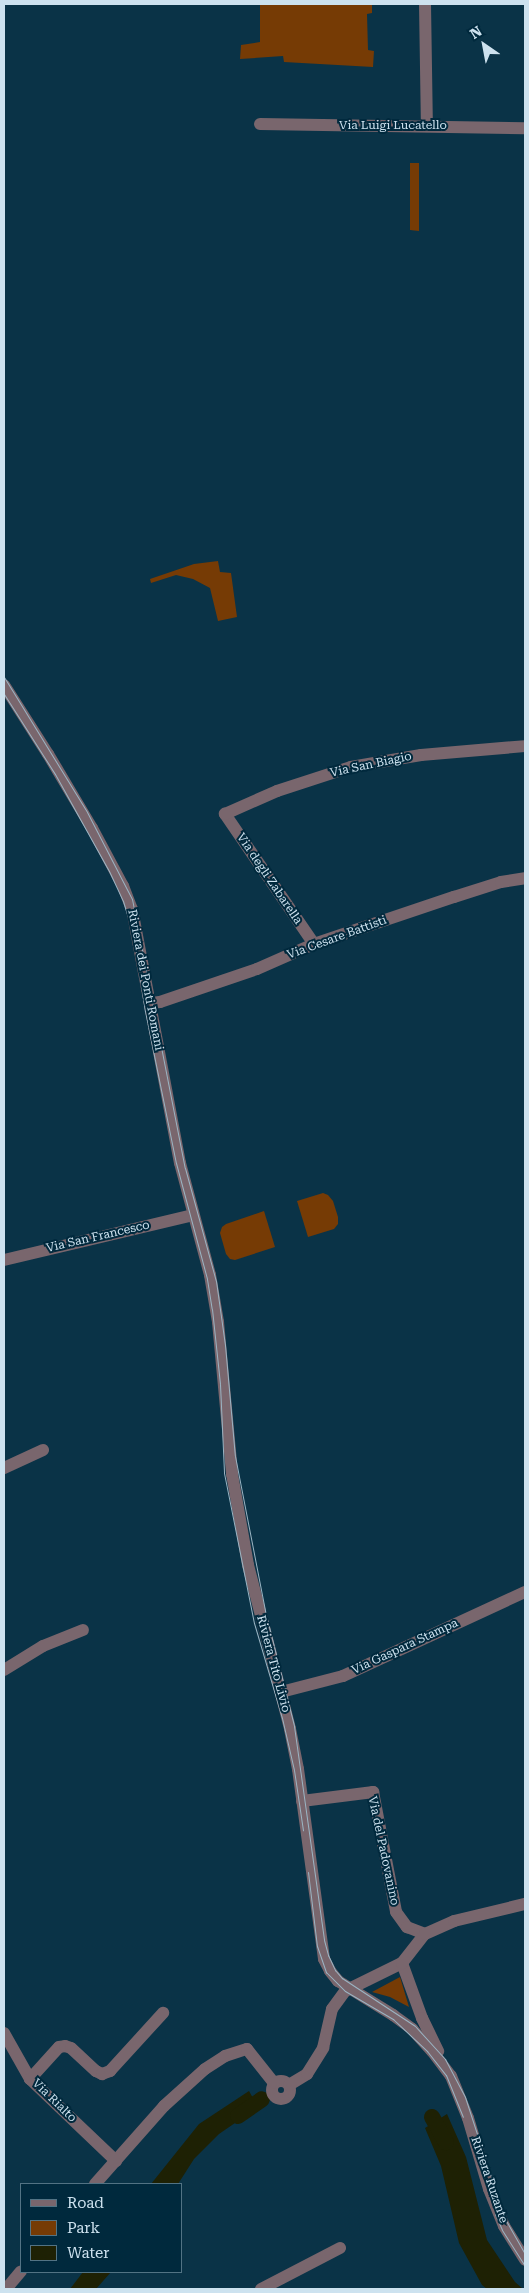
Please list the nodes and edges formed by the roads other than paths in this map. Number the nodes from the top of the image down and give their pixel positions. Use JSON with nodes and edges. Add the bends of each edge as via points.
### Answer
{"nodes":[{"id":1,"x":425,"y":4,"type":"edge"},
{"id":2,"x":260,"y":124,"type":"dead end"},
{"id":3,"x":427,"y":126,"type":"junction"},
{"id":4,"x":525,"y":128,"type":"edge"},
{"id":5,"x":4,"y":685,"type":"edge"},
{"id":6,"x":525,"y":746,"type":"edge"},
{"id":7,"x":225,"y":814,"type":"joint"},
{"id":8,"x":525,"y":878,"type":"edge"},
{"id":9,"x":314,"y":944,"type":"junction"},
{"id":10,"x":151,"y":1003,"type":"junction"},
{"id":11,"x":193,"y":1215,"type":"junction"},
{"id":12,"x":4,"y":1260,"type":"edge"},
{"id":13,"x":43,"y":1450,"type":"dead end"},
{"id":14,"x":4,"y":1468,"type":"edge"},
{"id":15,"x":525,"y":1592,"type":"edge"},
{"id":16,"x":84,"y":1630,"type":"dead end"},
{"id":17,"x":4,"y":1670,"type":"edge"},
{"id":18,"x":281,"y":1692,"type":"junction"},
{"id":19,"x":302,"y":1801,"type":"junction"},
{"id":20,"x":525,"y":1904,"type":"edge"},
{"id":21,"x":425,"y":1934,"type":"junction"},
{"id":22,"x":402,"y":1963,"type":"junction"},
{"id":23,"x":348,"y":1988,"type":"junction"},
{"id":24,"x":163,"y":2013,"type":"dead end"},
{"id":25,"x":4,"y":2033,"type":"edge"},
{"id":26,"x":451,"y":2076,"type":"junction"},
{"id":27,"x":30,"y":2079,"type":"junction"},
{"id":28,"x":116,"y":2160,"type":"junction"},
{"id":29,"x":96,"y":2183,"type":"edge"},
{"id":30,"x":340,"y":2248,"type":"dead end"},
{"id":31,"x":525,"y":2260,"type":"edge"},
{"id":32,"x":20,"y":2272,"type":"edge"},
{"id":33,"x":6,"y":2289,"type":"edge"},
{"id":34,"x":261,"y":2289,"type":"edge"}],
"edges":[{"from":1,"to":3,"type":"street"},
{"from":2,"to":3,"type":"street","name":"Via Luigi Lucatello"},
{"from":3,"to":4,"type":"street","name":"Via Luigi Lucatello"},
{"from":5,"to":10,"type":"street","name":"Riviera dei Ponti Romani","via":[[65,781],[123,886],[132,909]]},
{"from":6,"to":7,"type":"street","name":"Via San Biagio","via":[[421,755],[351,767],[277,791]]},
{"from":7,"to":9,"type":"street","name":"Via degli Zabarella"},
{"from":8,"to":9,"type":"street","name":"Via Cesare Battisti","via":[[501,882]]},
{"from":9,"to":10,"type":"street","name":"Via Cesare Battisti","via":[[257,969]]},
{"from":10,"to":11,"type":"street","name":"Riviera dei Ponti Romani","via":[[165,1087]]},
{"from":11,"to":12,"type":"street","name":"Via San Francesco"},
{"from":11,"to":18,"type":"street","name":"Riviera Tito Livio","via":[[210,1274],[218,1322],[232,1474],[248,1564]]},
{"from":13,"to":14,"type":"street"},
{"from":15,"to":18,"type":"street","name":"Via Gaspara Stampa","via":[[343,1676]]},
{"from":16,"to":17,"type":"street","via":[[43,1646]]},
{"from":18,"to":19,"type":"street","name":"Riviera Tito Livio"},
{"from":19,"to":21,"type":"street","name":"Via del Padovanino","via":[[373,1792],[396,1912],[407,1927]]},
{"from":19,"to":23,"type":"street","name":"Riviera Tito Livio","via":[[322,1948],[330,1971]]},
{"from":20,"to":21,"type":"street","via":[[454,1921]]},
{"from":21,"to":22,"type":"street"},
{"from":22,"to":23,"type":"street"},
{"from":22,"to":26,"type":"street","via":[[422,2018]]},
{"from":23,"to":26,"type":"street","name":"Riviera Tito Livio","via":[[412,2029]]},
{"from":23,"to":28,"type":"street","via":[[332,2009],[323,2048],[307,2074],[289,2085],[289,2094],[282,2099],[274,2096],[274,2083],[247,2049],[225,2056],[186,2086]]},
{"from":24,"to":27,"type":"street","via":[[110,2071],[102,2074],[96,2071],[71,2048],[64,2046]]},
{"from":25,"to":27,"type":"street","name":"Via Rialto"},
{"from":26,"to":31,"type":"street","name":"Riviera Ruzante","via":[[489,2189],[504,2226]]},
{"from":27,"to":28,"type":"street","name":"Via Rialto"},
{"from":28,"to":29,"type":"street"},
{"from":30,"to":34,"type":"street"},
{"from":32,"to":33,"type":"street"}]}
